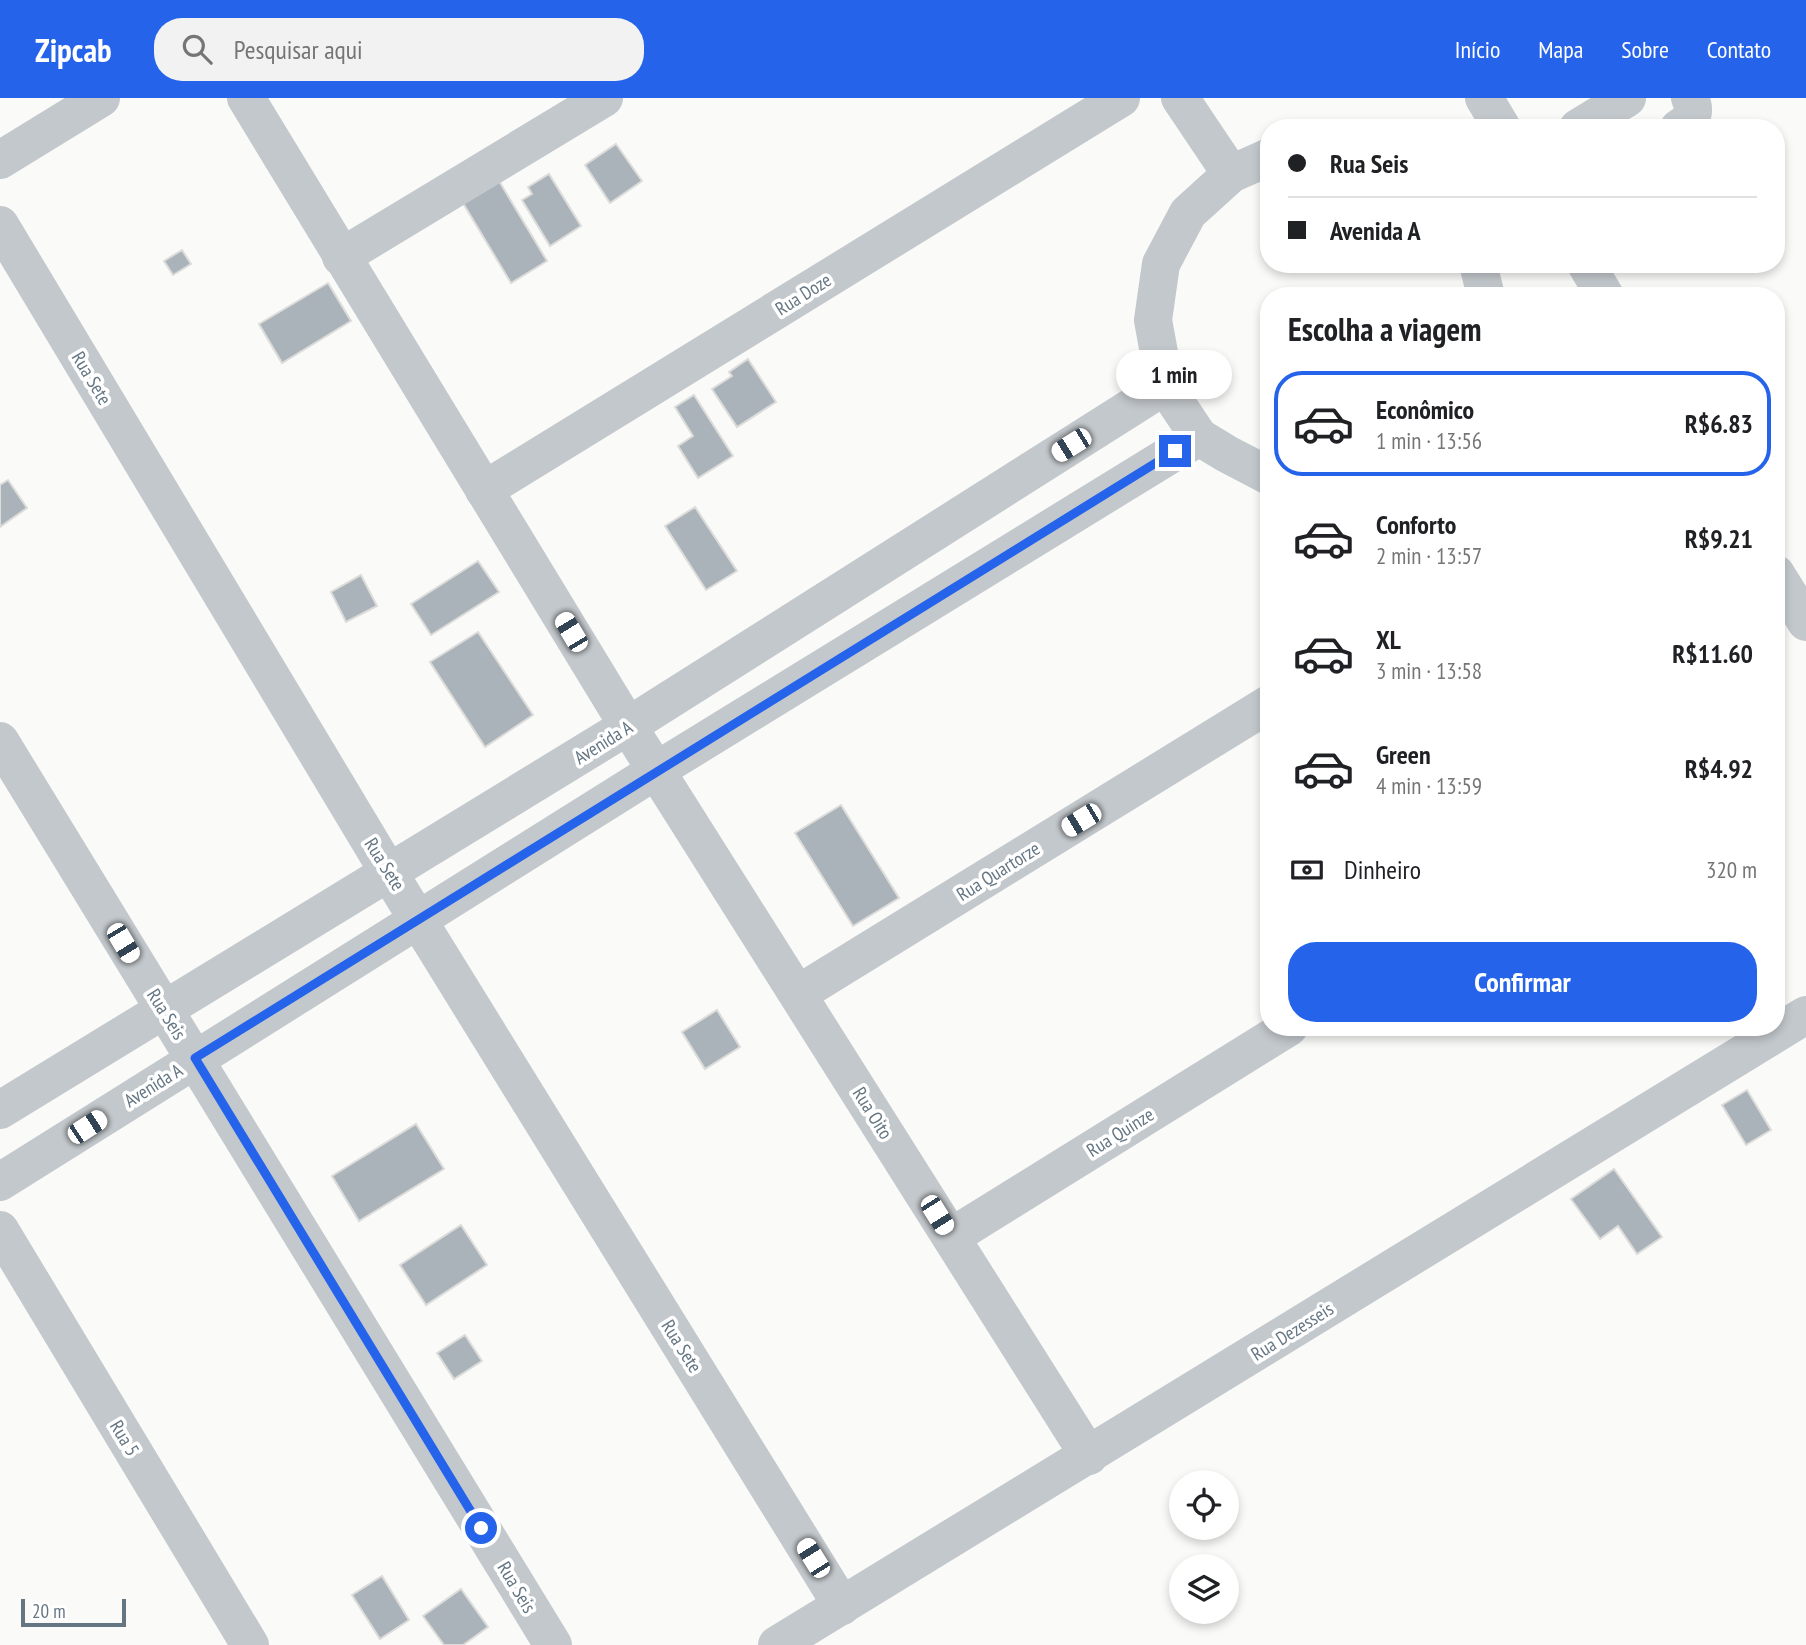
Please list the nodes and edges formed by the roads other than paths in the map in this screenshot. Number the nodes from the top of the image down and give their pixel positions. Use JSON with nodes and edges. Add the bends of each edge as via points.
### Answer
{"nodes":[{"id":1,"x":101,"y":98,"type":"edge"},
{"id":2,"x":246,"y":98,"type":"edge"},
{"id":3,"x":604,"y":98,"type":"edge"},
{"id":4,"x":1121,"y":98,"type":"edge"},
{"id":5,"x":1180,"y":98,"type":"edge"},
{"id":6,"x":1484,"y":98,"type":"edge"},
{"id":7,"x":1627,"y":98,"type":"edge"},
{"id":8,"x":1690,"y":98,"type":"edge"},
{"id":9,"x":1497,"y":119,"type":"edge"},
{"id":10,"x":1593,"y":119,"type":"edge"},
{"id":11,"x":1690,"y":119,"type":"edge"},
{"id":12,"x":0,"y":160,"type":"edge"},
{"id":13,"x":1260,"y":161,"type":"edge"},
{"id":14,"x":1231,"y":174,"type":"junction"},
{"id":15,"x":0,"y":225,"type":"edge"},
{"id":16,"x":341,"y":257,"type":"junction"},
{"id":17,"x":1165,"y":386,"type":"junction"},
{"id":18,"x":1199,"y":437,"type":"junction"},
{"id":19,"x":1260,"y":470,"type":"edge"},
{"id":20,"x":484,"y":490,"type":"junction"},
{"id":21,"x":1785,"y":588,"type":"edge"},
{"id":22,"x":1806,"y":622,"type":"edge"},
{"id":23,"x":1260,"y":710,"type":"edge"},
{"id":24,"x":628,"y":726,"type":"junction"},
{"id":25,"x":0,"y":741,"type":"edge"},
{"id":26,"x":657,"y":770,"type":"junction"},
{"id":27,"x":389,"y":873,"type":"junction"},
{"id":28,"x":419,"y":919,"type":"junction"},
{"id":29,"x":799,"y":994,"type":"junction"},
{"id":30,"x":164,"y":1010,"type":"junction"},
{"id":31,"x":1806,"y":1015,"type":"edge"},
{"id":32,"x":1785,"y":1023,"type":"edge"},
{"id":33,"x":1275,"y":1036,"type":"edge"},
{"id":34,"x":1752,"y":1036,"type":"edge"},
{"id":35,"x":195,"y":1058,"type":"junction"},
{"id":36,"x":0,"y":1110,"type":"edge"},
{"id":37,"x":0,"y":1182,"type":"edge"},
{"id":38,"x":0,"y":1230,"type":"edge"},
{"id":39,"x":951,"y":1237,"type":"junction"},
{"id":40,"x":1088,"y":1456,"type":"junction"},
{"id":41,"x":842,"y":1606,"type":"junction"},
{"id":42,"x":250,"y":1645,"type":"edge"},
{"id":43,"x":553,"y":1645,"type":"edge"},
{"id":44,"x":777,"y":1645,"type":"edge"}],
"edges":[{"from":1,"to":12,"type":"street"},
{"from":2,"to":16,"type":"street","name":"Rua Oito"},
{"from":3,"to":16,"type":"street"},
{"from":4,"to":20,"type":"street","name":"Rua Doze"},
{"from":5,"to":14,"type":"street"},
{"from":6,"to":9,"type":"street"},
{"from":7,"to":10,"type":"street"},
{"from":8,"to":11,"type":"street","via":[[1694,108]]},
{"from":13,"to":14,"type":"street"},
{"from":14,"to":17,"type":"street","via":[[1188,213],[1161,264],[1153,320]]},
{"from":15,"to":27,"type":"street","name":"Rua Sete"},
{"from":16,"to":20,"type":"street","name":"Rua Oito"},
{"from":17,"to":18,"type":"street"},
{"from":17,"to":24,"type":"street","name":"Avenida A"},
{"from":18,"to":19,"type":"street"},
{"from":18,"to":26,"type":"street","name":"Avenida A"},
{"from":20,"to":24,"type":"street","name":"Rua Oito"},
{"from":21,"to":22,"type":"street"},
{"from":23,"to":29,"type":"street","name":"Rua Quartorze"},
{"from":24,"to":26,"type":"street","name":"Rua Oito"},
{"from":24,"to":27,"type":"street","name":"Avenida A"},
{"from":25,"to":30,"type":"street","name":"Rua Seis"},
{"from":26,"to":28,"type":"street","name":"Avenida A"},
{"from":26,"to":29,"type":"street","name":"Rua Oito"},
{"from":27,"to":28,"type":"street","name":"Rua Sete"},
{"from":27,"to":30,"type":"street","name":"Avenida A"},
{"from":28,"to":35,"type":"street","name":"Avenida A"},
{"from":28,"to":41,"type":"street","name":"Rua Sete"},
{"from":29,"to":39,"type":"street","name":"Rua Oito"},
{"from":30,"to":35,"type":"street","name":"Rua Seis"},
{"from":30,"to":36,"type":"street","name":"Avenida A"},
{"from":31,"to":32,"type":"street","name":"Rua Dezesseis"},
{"from":33,"to":39,"type":"street","name":"Rua Quinze"},
{"from":34,"to":40,"type":"street","name":"Rua Dezesseis"},
{"from":35,"to":37,"type":"street","name":"Avenida A"},
{"from":35,"to":43,"type":"street","name":"Rua Seis"},
{"from":38,"to":42,"type":"street","name":"Rua 5"},
{"from":39,"to":40,"type":"street","name":"Rua Oito"},
{"from":40,"to":41,"type":"street","name":"Rua Dezesseis"},
{"from":41,"to":44,"type":"street","name":"Rua Dezesseis"}]}
